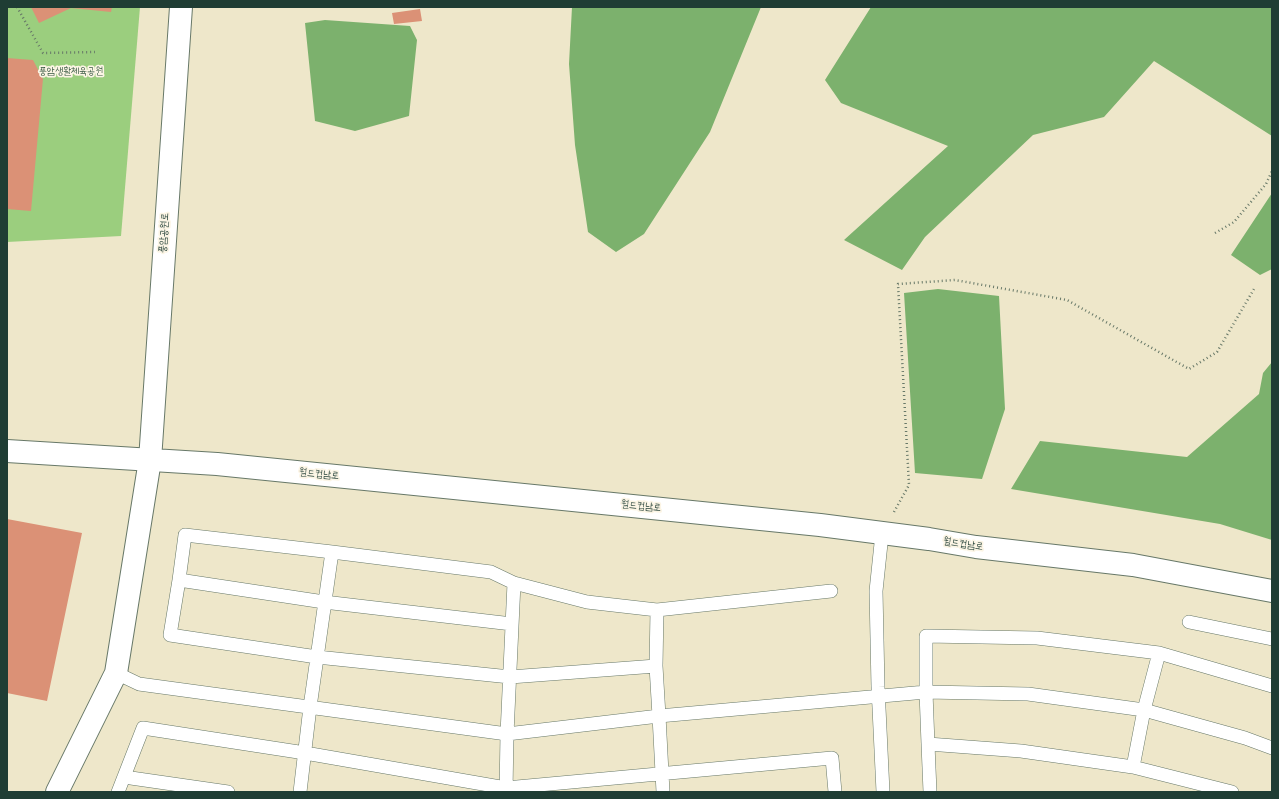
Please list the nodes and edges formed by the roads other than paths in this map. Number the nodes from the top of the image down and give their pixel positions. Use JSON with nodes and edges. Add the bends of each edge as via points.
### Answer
{"nodes":[{"id":1,"x":181,"y":7,"type":"edge"},
{"id":2,"x":7,"y":451,"type":"edge"},
{"id":3,"x":150,"y":460,"type":"junction"},
{"id":4,"x":882,"y":534,"type":"junction"},
{"id":5,"x":332,"y":552,"type":"junction"},
{"id":6,"x":179,"y":580,"type":"junction"},
{"id":7,"x":514,"y":584,"type":"junction"},
{"id":8,"x":831,"y":591,"type":"dead end"},
{"id":9,"x":1272,"y":591,"type":"edge"},
{"id":10,"x":324,"y":602,"type":"junction"},
{"id":11,"x":657,"y":610,"type":"junction"},
{"id":12,"x":1189,"y":622,"type":"dead end"},
{"id":13,"x":512,"y":624,"type":"junction"},
{"id":14,"x":1272,"y":639,"type":"edge"},
{"id":15,"x":1159,"y":653,"type":"junction"},
{"id":16,"x":317,"y":657,"type":"junction"},
{"id":17,"x":656,"y":666,"type":"junction"},
{"id":18,"x":116,"y":673,"type":"junction"},
{"id":19,"x":510,"y":677,"type":"junction"},
{"id":20,"x":1272,"y":686,"type":"edge"},
{"id":21,"x":926,"y":692,"type":"junction"},
{"id":22,"x":878,"y":696,"type":"junction"},
{"id":23,"x":310,"y":708,"type":"junction"},
{"id":24,"x":1144,"y":710,"type":"junction"},
{"id":25,"x":659,"y":716,"type":"junction"},
{"id":26,"x":507,"y":734,"type":"junction"},
{"id":27,"x":928,"y":744,"type":"junction"},
{"id":28,"x":1272,"y":748,"type":"edge"},
{"id":29,"x":305,"y":753,"type":"junction"},
{"id":30,"x":1133,"y":766,"type":"junction"},
{"id":31,"x":662,"y":773,"type":"junction"},
{"id":32,"x":124,"y":777,"type":"junction"},
{"id":33,"x":506,"y":790,"type":"edge"},
{"id":34,"x":57,"y":792,"type":"edge"},
{"id":35,"x":118,"y":792,"type":"edge"},
{"id":36,"x":228,"y":792,"type":"edge"},
{"id":37,"x":300,"y":792,"type":"edge"},
{"id":38,"x":662,"y":792,"type":"edge"},
{"id":39,"x":835,"y":792,"type":"edge"},
{"id":40,"x":883,"y":792,"type":"edge"},
{"id":41,"x":930,"y":792,"type":"edge"},
{"id":42,"x":1232,"y":792,"type":"edge"}],
"edges":[{"from":1,"to":3,"type":"street","name":"풍암공원로"},
{"from":2,"to":3,"type":"street","name":"월드컵남로"},
{"from":3,"to":4,"type":"street","name":"월드컵남로","via":[[217,464],[566,499],[820,525]]},
{"from":3,"to":18,"type":"street","name":"풍암공원로"},
{"from":4,"to":9,"type":"street","name":"월드컵남로","via":[[1133,565]]},
{"from":4,"to":22,"type":"lane","via":[[876,591]]},
{"from":5,"to":6,"type":"lane","via":[[185,535]]},
{"from":5,"to":7,"type":"lane","via":[[491,572]]},
{"from":5,"to":10,"type":"lane"},
{"from":6,"to":10,"type":"lane"},
{"from":6,"to":16,"type":"lane","via":[[170,635]]},
{"from":7,"to":11,"type":"lane","via":[[586,602]]},
{"from":7,"to":13,"type":"lane"},
{"from":8,"to":11,"type":"lane"},
{"from":10,"to":13,"type":"lane"},
{"from":10,"to":16,"type":"lane"},
{"from":11,"to":17,"type":"lane"},
{"from":12,"to":14,"type":"lane"},
{"from":13,"to":19,"type":"lane"},
{"from":15,"to":20,"type":"lane"},
{"from":15,"to":21,"type":"lane","via":[[1037,638],[926,636]]},
{"from":15,"to":24,"type":"lane"},
{"from":16,"to":19,"type":"lane"},
{"from":16,"to":23,"type":"lane"},
{"from":17,"to":19,"type":"lane"},
{"from":17,"to":25,"type":"lane"},
{"from":18,"to":23,"type":"lane","via":[[139,684]]},
{"from":18,"to":34,"type":"street","name":"풍암공원로"},
{"from":19,"to":26,"type":"lane"},
{"from":21,"to":22,"type":"lane"},
{"from":21,"to":24,"type":"lane","via":[[1028,694]]},
{"from":21,"to":27,"type":"lane"},
{"from":22,"to":25,"type":"lane"},
{"from":22,"to":40,"type":"lane"},
{"from":23,"to":26,"type":"lane"},
{"from":23,"to":29,"type":"lane"},
{"from":24,"to":28,"type":"lane"},
{"from":24,"to":30,"type":"lane"},
{"from":25,"to":26,"type":"lane"},
{"from":25,"to":31,"type":"lane"},
{"from":26,"to":33,"type":"lane"},
{"from":27,"to":30,"type":"lane","via":[[1021,751]]},
{"from":27,"to":41,"type":"lane"},
{"from":29,"to":32,"type":"lane","via":[[143,728]]},
{"from":29,"to":33,"type":"lane"},
{"from":29,"to":37,"type":"lane"},
{"from":30,"to":42,"type":"lane"},
{"from":31,"to":33,"type":"lane"},
{"from":31,"to":38,"type":"lane"},
{"from":31,"to":39,"type":"lane","via":[[832,758]]},
{"from":32,"to":35,"type":"lane"},
{"from":32,"to":36,"type":"lane"}]}
